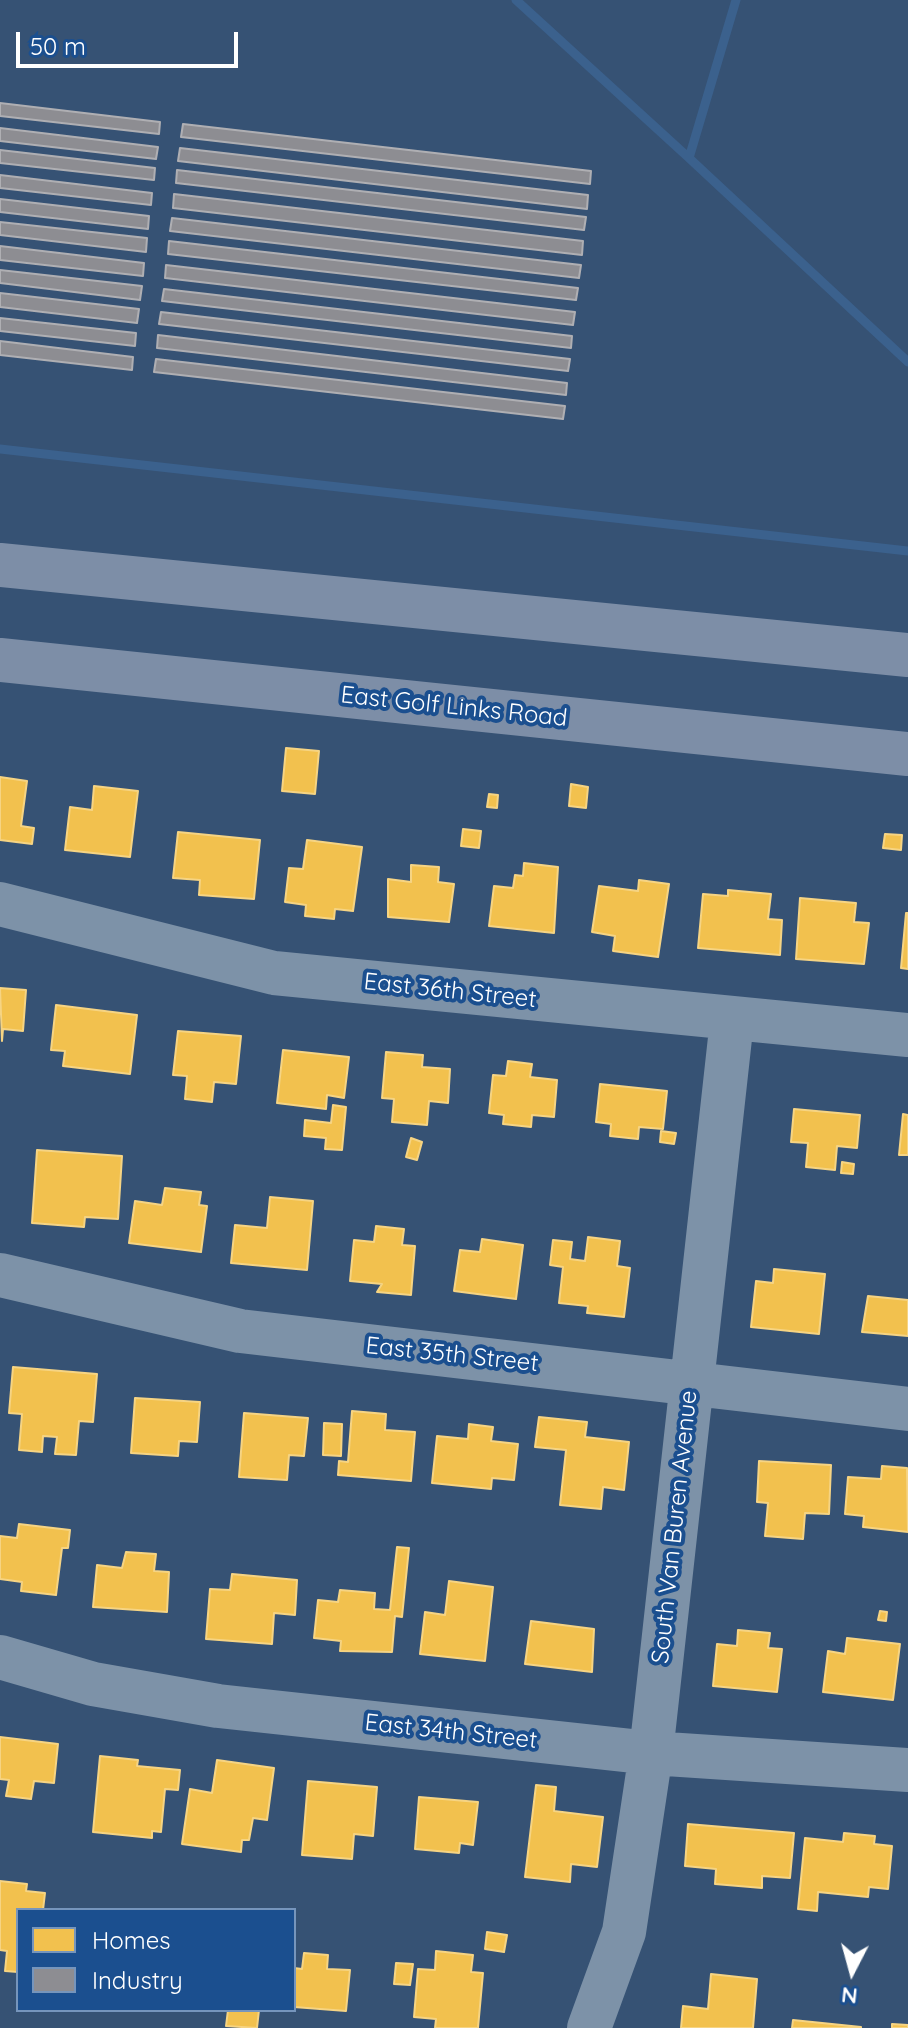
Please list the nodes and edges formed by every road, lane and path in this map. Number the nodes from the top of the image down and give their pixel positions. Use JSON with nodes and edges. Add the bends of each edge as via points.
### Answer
{"nodes":[{"id":1,"x":0,"y":565,"type":"edge"},
{"id":2,"x":908,"y":655,"type":"edge"},
{"id":3,"x":0,"y":660,"type":"edge"},
{"id":4,"x":908,"y":754,"type":"edge"},
{"id":5,"x":0,"y":904,"type":"edge"},
{"id":6,"x":732,"y":1020,"type":"junction"},
{"id":7,"x":908,"y":1035,"type":"edge"},
{"id":8,"x":0,"y":1275,"type":"edge"},
{"id":9,"x":692,"y":1381,"type":"junction"},
{"id":10,"x":908,"y":1409,"type":"edge"},
{"id":11,"x":0,"y":1657,"type":"edge"},
{"id":12,"x":651,"y":1753,"type":"junction"},
{"id":13,"x":908,"y":1770,"type":"edge"},
{"id":14,"x":589,"y":2028,"type":"edge"}],
"edges":[{"from":1,"to":2,"type":"main road"},
{"from":3,"to":4,"type":"main road","name":"East Golf Links Road"},
{"from":5,"to":6,"type":"street","name":"East 36th Street","via":[[274,973]]},
{"from":6,"to":7,"type":"street","name":"East 36th Street"},
{"from":6,"to":9,"type":"street","name":"South Van Buren Avenue"},
{"from":8,"to":9,"type":"street","name":"East 35th Street","via":[[240,1331]]},
{"from":9,"to":10,"type":"street","name":"East 35th Street"},
{"from":9,"to":12,"type":"street","name":"South Van Buren Avenue"},
{"from":11,"to":12,"type":"street","name":"East 34th Street","via":[[93,1684],[218,1706]]},
{"from":12,"to":13,"type":"street","name":"East 34th Street"},
{"from":12,"to":14,"type":"street","name":"South Van Buren Avenue","via":[[624,1932]]}]}
